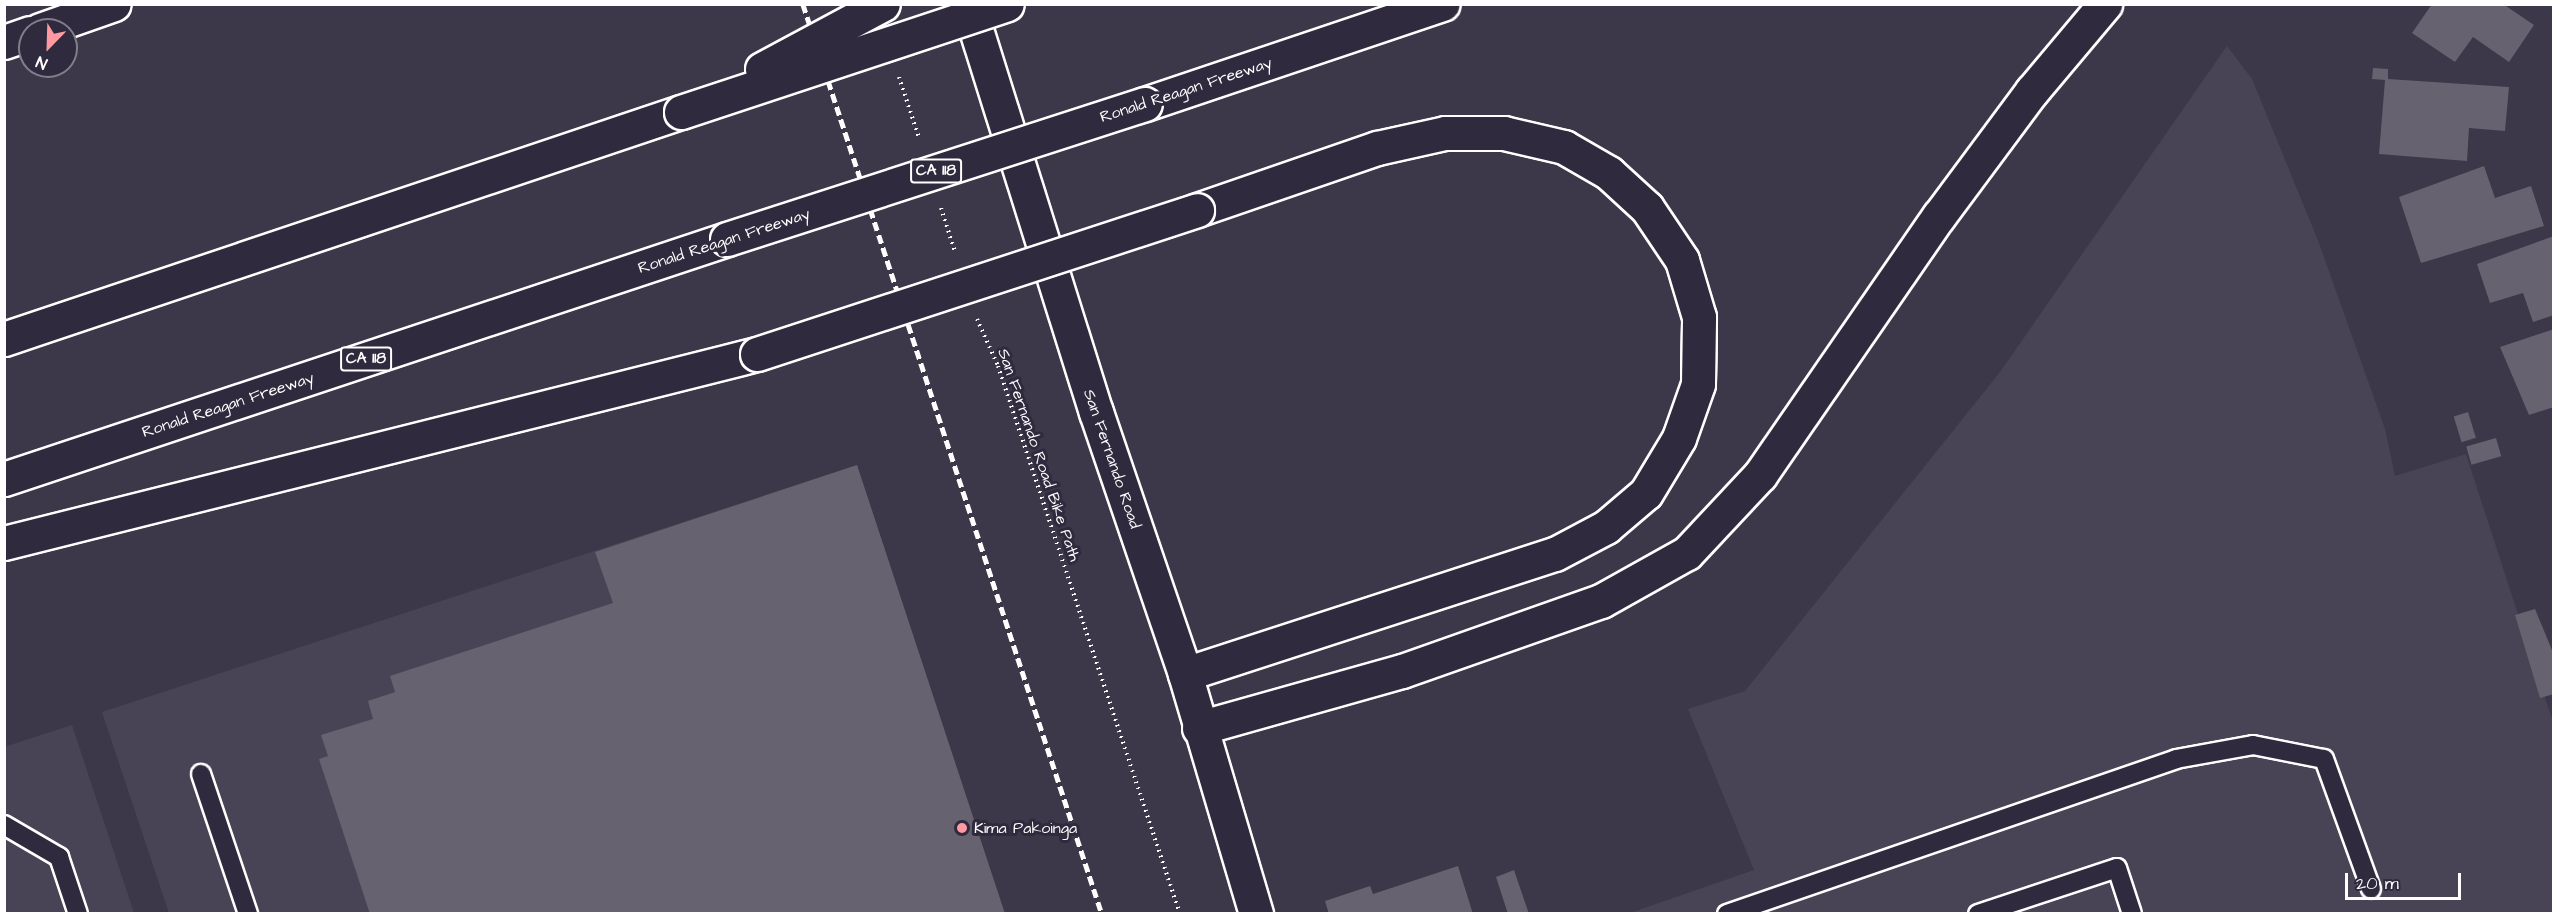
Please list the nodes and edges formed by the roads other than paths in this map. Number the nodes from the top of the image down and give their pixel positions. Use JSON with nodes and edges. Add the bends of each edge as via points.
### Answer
{"nodes":[{"id":1,"x":114,"y":4,"type":"edge"},
{"id":2,"x":883,"y":4,"type":"edge"},
{"id":3,"x":968,"y":4,"type":"edge"},
{"id":4,"x":1007,"y":4,"type":"edge"},
{"id":5,"x":1443,"y":4,"type":"edge"},
{"id":6,"x":2105,"y":4,"type":"edge"},
{"id":7,"x":74,"y":18,"type":"edge"},
{"id":8,"x":681,"y":112,"type":"junction"},
{"id":9,"x":4,"y":339,"type":"edge"},
{"id":10,"x":4,"y":479,"type":"edge"},
{"id":11,"x":4,"y":543,"type":"edge"},
{"id":12,"x":1185,"y":674,"type":"junction"},
{"id":13,"x":1199,"y":728,"type":"junction"},
{"id":14,"x":201,"y":774,"type":"dead end"},
{"id":15,"x":4,"y":825,"type":"edge"},
{"id":16,"x":2371,"y":889,"type":"dead end"},
{"id":17,"x":78,"y":914,"type":"edge"},
{"id":18,"x":248,"y":914,"type":"edge"},
{"id":19,"x":1256,"y":914,"type":"edge"},
{"id":20,"x":1727,"y":914,"type":"edge"},
{"id":21,"x":1978,"y":914,"type":"edge"},
{"id":22,"x":2133,"y":914,"type":"edge"}],
"edges":[{"from":1,"to":7,"type":"main road"},
{"from":2,"to":8,"type":"main road","bridge":true},
{"from":3,"to":12,"type":"main road","name":"San Fernando Road","via":[[1096,412]]},
{"from":4,"to":8,"type":"main road","bridge":true},
{"from":5,"to":10,"type":"main road","name":"Ronald Reagan Freeway","number":"CA 118","bridge":true},
{"from":6,"to":13,"type":"main road","via":[[2032,91],[1939,216],[1760,475],[1687,553],[1601,601],[1402,671]]},
{"from":8,"to":9,"type":"main road"},
{"from":11,"to":12,"type":"main road","bridge":true,"via":[[757,354],[1377,148],[1444,133],[1504,133],[1564,147],[1609,173],[1647,208],[1682,260],[1699,317],[1698,372],[1679,438],[1646,493],[1606,527],[1555,554]]},
{"from":12,"to":13,"type":"main road","name":"San Fernando Road"},
{"from":13,"to":19,"type":"main road","name":"San Fernando Road"},
{"from":14,"to":18,"type":"lane"},
{"from":15,"to":17,"type":"lane","via":[[59,857]]},
{"from":16,"to":20,"type":"lane","via":[[2324,759],[2253,744],[2176,759]]},
{"from":21,"to":22,"type":"lane","via":[[2117,868]]}]}
